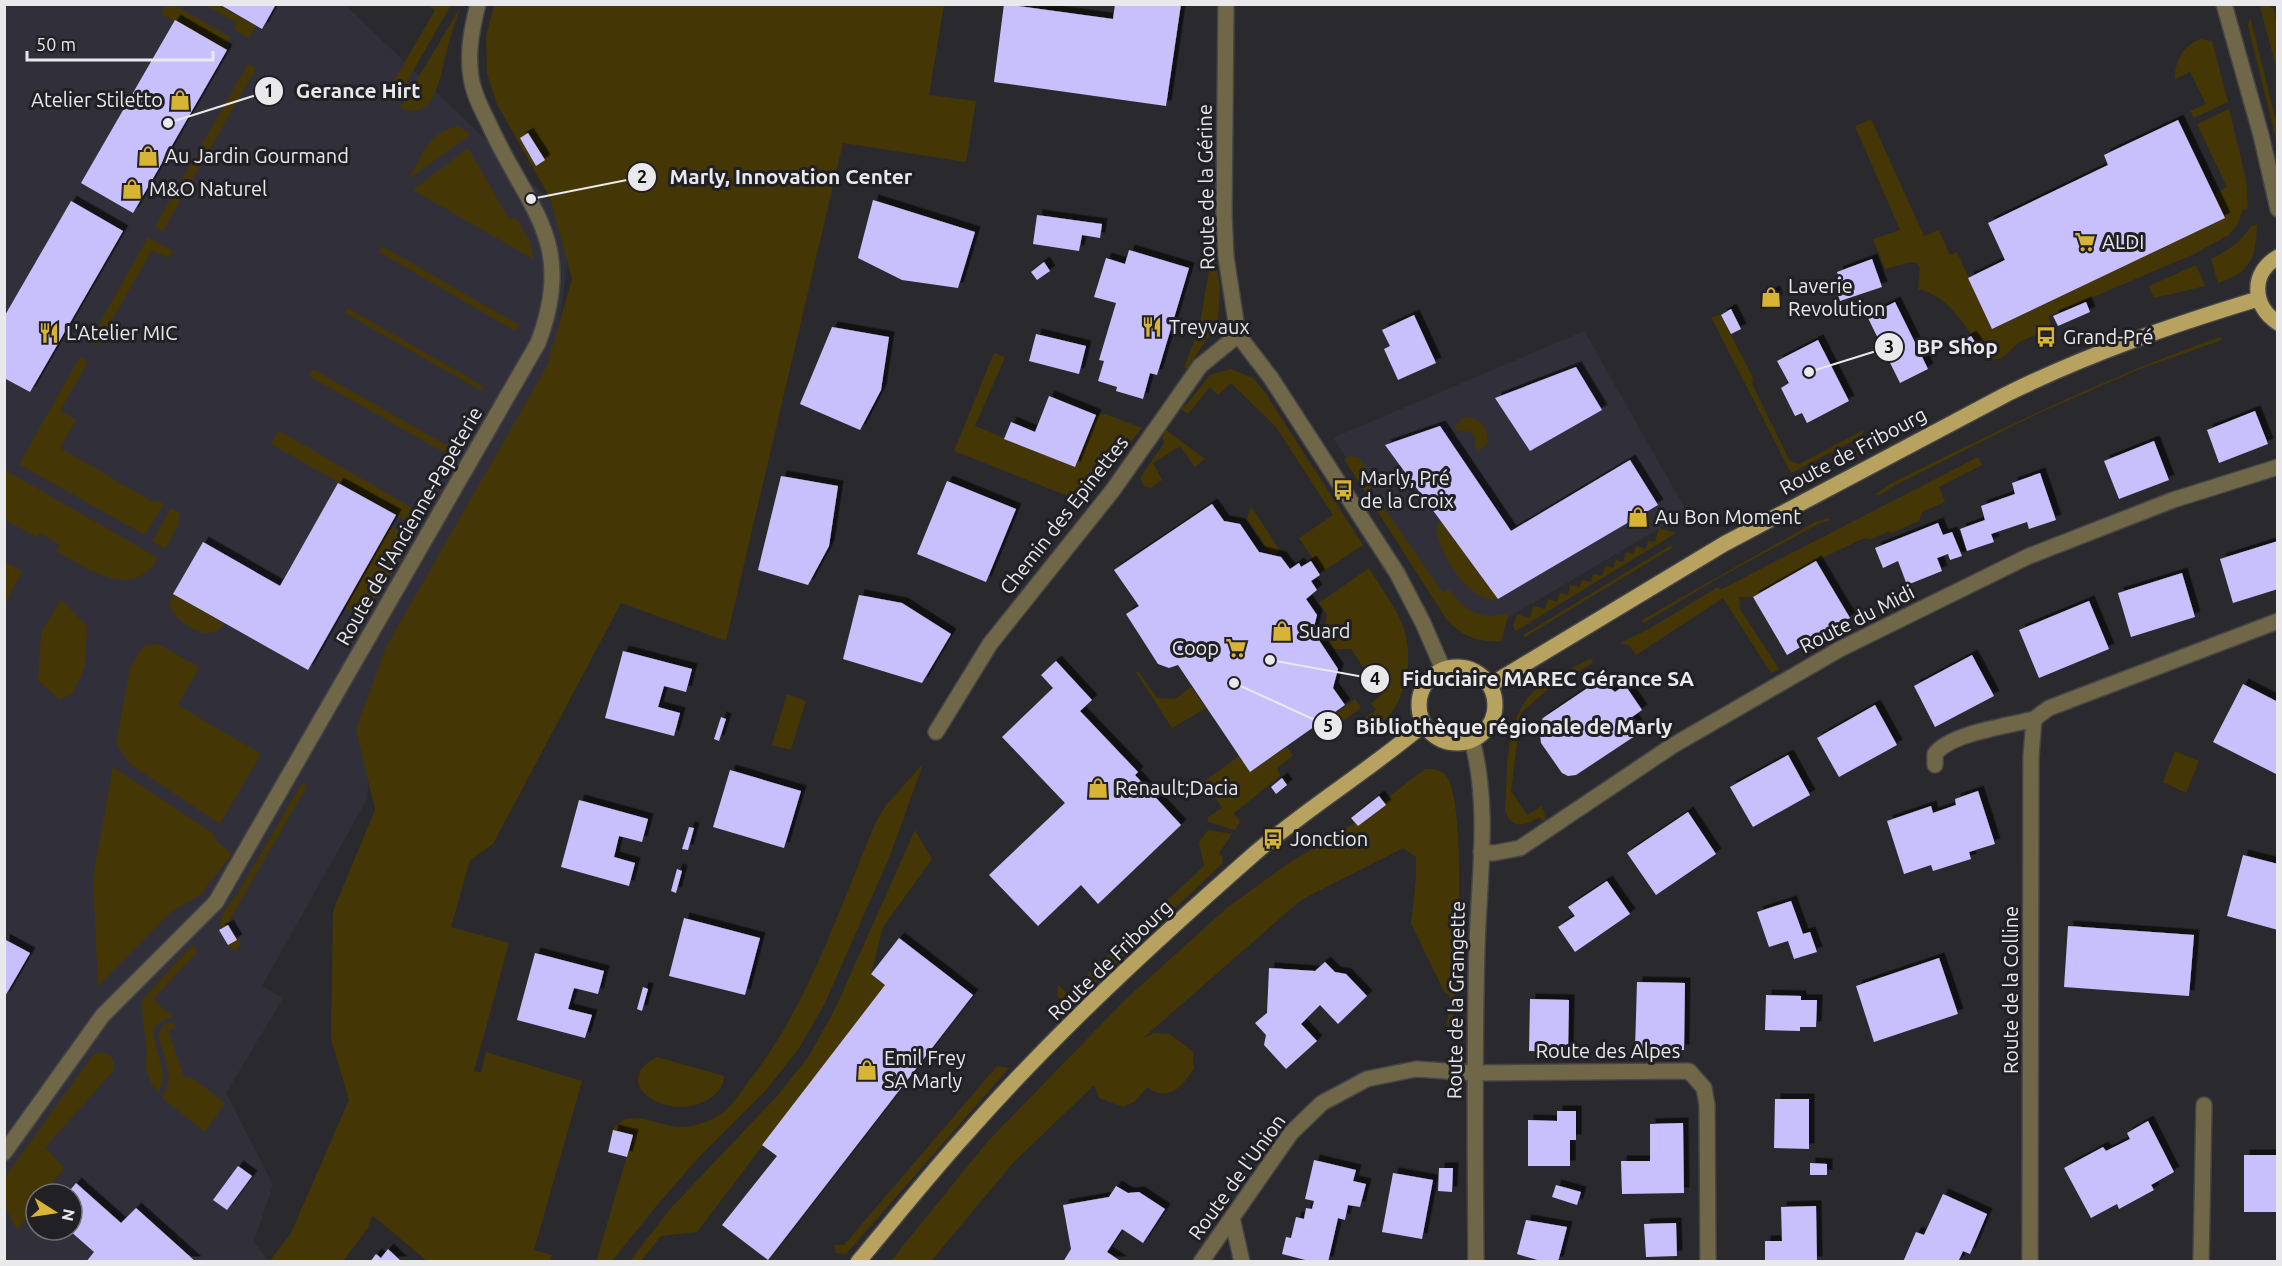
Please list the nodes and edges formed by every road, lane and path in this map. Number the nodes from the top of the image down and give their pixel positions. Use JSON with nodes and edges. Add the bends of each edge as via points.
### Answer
{"nodes":[{"id":1,"x":478,"y":4,"type":"edge"},
{"id":2,"x":1227,"y":4,"type":"edge"},
{"id":3,"x":2224,"y":4,"type":"edge"},
{"id":4,"x":2277,"y":209,"type":"edge"},
{"id":5,"x":2277,"y":257,"type":"edge"},
{"id":6,"x":2258,"y":299,"type":"junction"},
{"id":7,"x":2277,"y":323,"type":"edge"},
{"id":8,"x":1238,"y":335,"type":"junction"},
{"id":9,"x":2277,"y":467,"type":"edge"},
{"id":10,"x":2277,"y":621,"type":"edge"},
{"id":11,"x":1443,"y":669,"type":"junction"},
{"id":12,"x":1490,"y":685,"type":"junction"},
{"id":13,"x":2034,"y":719,"type":"junction"},
{"id":14,"x":1424,"y":724,"type":"junction"},
{"id":15,"x":936,"y":732,"type":"dead end"},
{"id":16,"x":1472,"y":740,"type":"junction"},
{"id":17,"x":1935,"y":765,"type":"dead end"},
{"id":18,"x":1480,"y":852,"type":"junction"},
{"id":19,"x":1475,"y":1073,"type":"junction"},
{"id":20,"x":2204,"y":1106,"type":"dead end"},
{"id":21,"x":4,"y":1152,"type":"edge"},
{"id":22,"x":1232,"y":1218,"type":"junction"},
{"id":23,"x":858,"y":1262,"type":"edge"},
{"id":24,"x":1201,"y":1262,"type":"edge"},
{"id":25,"x":1242,"y":1262,"type":"edge"},
{"id":26,"x":1476,"y":1262,"type":"edge"},
{"id":27,"x":1708,"y":1262,"type":"edge"},
{"id":28,"x":2030,"y":1262,"type":"edge"},
{"id":29,"x":2201,"y":1262,"type":"edge"}],
"edges":[{"from":1,"to":21,"type":"street","name":"Route de l'Ancienne-Papeterie","via":[[470,38],[471,77],[495,139],[531,199],[549,240],[551,270],[545,326],[528,363],[216,902],[103,1016]]},
{"from":2,"to":8,"type":"street","name":"Route de la Gérine","via":[[1224,214]]},
{"from":3,"to":4,"type":"street","via":[[2261,135]]},
{"from":5,"to":6,"type":"main road","via":[[2262,271]]},
{"from":6,"to":7,"type":"main road","via":[[2269,318]]},
{"from":6,"to":12,"type":"main road","name":"Route de Fribourg","via":[[2143,336],[2018,389],[1724,544]]},
{"from":8,"to":11,"type":"street","name":"Route de la Gérine","via":[[1271,378],[1397,573]]},
{"from":8,"to":15,"type":"street","name":"Chemin des Epinettes","via":[[1200,366],[1113,489],[990,644]]},
{"from":9,"to":18,"type":"street","name":"Route du Midi","via":[[2173,500],[2029,556],[1821,660],[1672,746],[1520,848]]},
{"from":10,"to":13,"type":"street","via":[[2049,708]]},
{"from":11,"to":12,"type":"main road","via":[[1470,668]]},
{"from":11,"to":14,"type":"main road","via":[[1423,687],[1419,700]]},
{"from":12,"to":16,"type":"main road","via":[[1495,695],[1494,717],[1482,735]]},
{"from":13,"to":17,"type":"street","via":[[1965,736],[1939,748]]},
{"from":13,"to":28,"type":"street","name":"Route de la Colline"},
{"from":14,"to":16,"type":"main road","via":[[1440,740],[1462,744]]},
{"from":14,"to":23,"type":"main road","name":"Route de Fribourg","via":[[1256,853],[1115,980],[967,1132]]},
{"from":16,"to":18,"type":"street","name":"Route de la Grangette","via":[[1477,759]]},
{"from":18,"to":19,"type":"street","name":"Route de la Grangette"},
{"from":19,"to":22,"type":"street","name":"Route de l'Union","via":[[1416,1069],[1366,1080],[1322,1103],[1291,1133]]},
{"from":19,"to":26,"type":"street","name":"Route de la Grangette"},
{"from":19,"to":27,"type":"street","name":"Route des Alpes","via":[[1689,1071],[1704,1088],[1707,1105]]},
{"from":20,"to":29,"type":"street"},
{"from":22,"to":24,"type":"street","name":"Route de l'Union"},
{"from":22,"to":25,"type":"street"}]}
